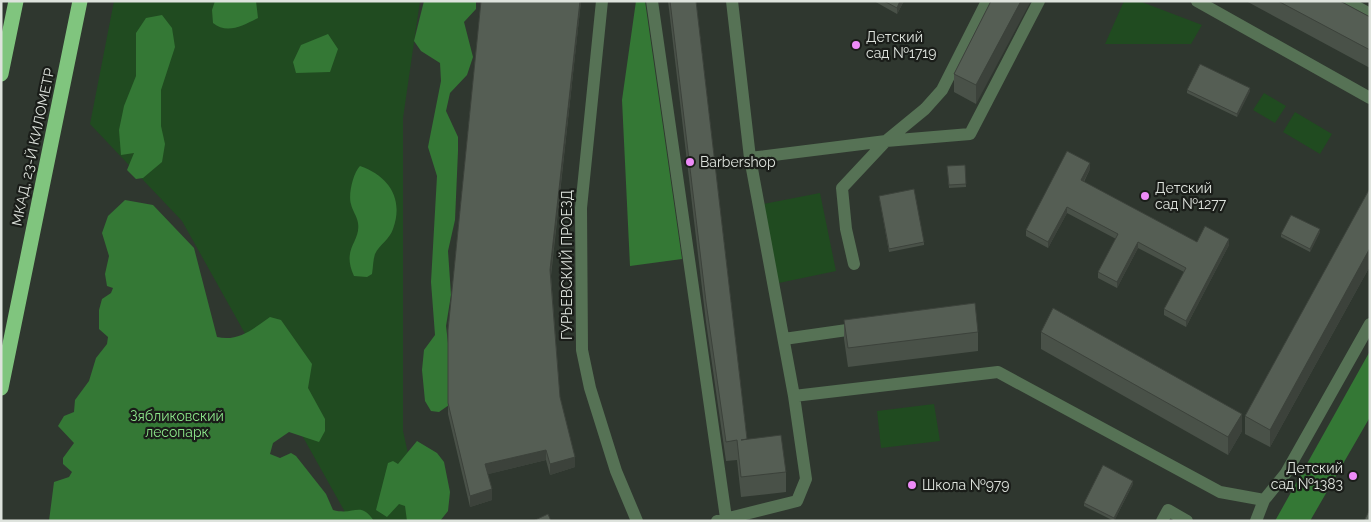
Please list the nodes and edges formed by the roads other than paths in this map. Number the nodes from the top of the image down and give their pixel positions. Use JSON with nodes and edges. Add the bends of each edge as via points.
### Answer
{"nodes":[{"id":1,"x":16,"y":1,"type":"edge"},
{"id":2,"x":80,"y":1,"type":"edge"},
{"id":3,"x":602,"y":1,"type":"edge"},
{"id":4,"x":652,"y":1,"type":"edge"},
{"id":5,"x":732,"y":1,"type":"edge"},
{"id":6,"x":987,"y":1,"type":"edge"},
{"id":7,"x":1039,"y":1,"type":"edge"},
{"id":8,"x":1197,"y":1,"type":"edge"},
{"id":9,"x":1346,"y":1,"type":"edge"},
{"id":10,"x":1370,"y":14,"type":"edge"},
{"id":11,"x":1,"y":74,"type":"edge"},
{"id":12,"x":1370,"y":98,"type":"edge"},
{"id":13,"x":886,"y":141,"type":"junction"},
{"id":14,"x":750,"y":158,"type":"junction"},
{"id":15,"x":854,"y":264,"type":"dead end"},
{"id":16,"x":1370,"y":324,"type":"edge"},
{"id":17,"x":878,"y":325,"type":"edge"},
{"id":18,"x":784,"y":339,"type":"junction"},
{"id":19,"x":1,"y":388,"type":"edge"},
{"id":20,"x":794,"y":396,"type":"junction"},
{"id":21,"x":1264,"y":500,"type":"junction"},
{"id":22,"x":721,"y":520,"type":"edge"},
{"id":23,"x":637,"y":521,"type":"edge"},
{"id":24,"x":1162,"y":521,"type":"edge"},
{"id":25,"x":1187,"y":521,"type":"edge"},
{"id":26,"x":1256,"y":521,"type":"edge"}],
"edges":[{"from":1,"to":11,"type":"highway"},
{"from":2,"to":19,"type":"highway","name":"МКАД, 23-Й КИЛОМЕТР"},
{"from":3,"to":23,"type":"street","name":"ГУРЬЕВСКИЙ ПРОЕЗД","via":[[580,208],[582,350],[613,462]]},
{"from":4,"to":22,"type":"street"},
{"from":5,"to":14,"type":"street"},
{"from":6,"to":13,"type":"street","via":[[942,90],[925,109]]},
{"from":7,"to":13,"type":"street","via":[[970,134]]},
{"from":8,"to":12,"type":"street"},
{"from":9,"to":10,"type":"street"},
{"from":13,"to":14,"type":"street"},
{"from":13,"to":15,"type":"street","via":[[842,188]]},
{"from":14,"to":18,"type":"street"},
{"from":16,"to":21,"type":"street","via":[[1286,473]]},
{"from":17,"to":18,"type":"street"},
{"from":18,"to":20,"type":"street"},
{"from":20,"to":21,"type":"street","via":[[998,372],[1220,492]]},
{"from":20,"to":22,"type":"street","via":[[806,479],[797,501]]},
{"from":21,"to":26,"type":"street"},
{"from":24,"to":25,"type":"street","via":[[1168,510]]}]}
